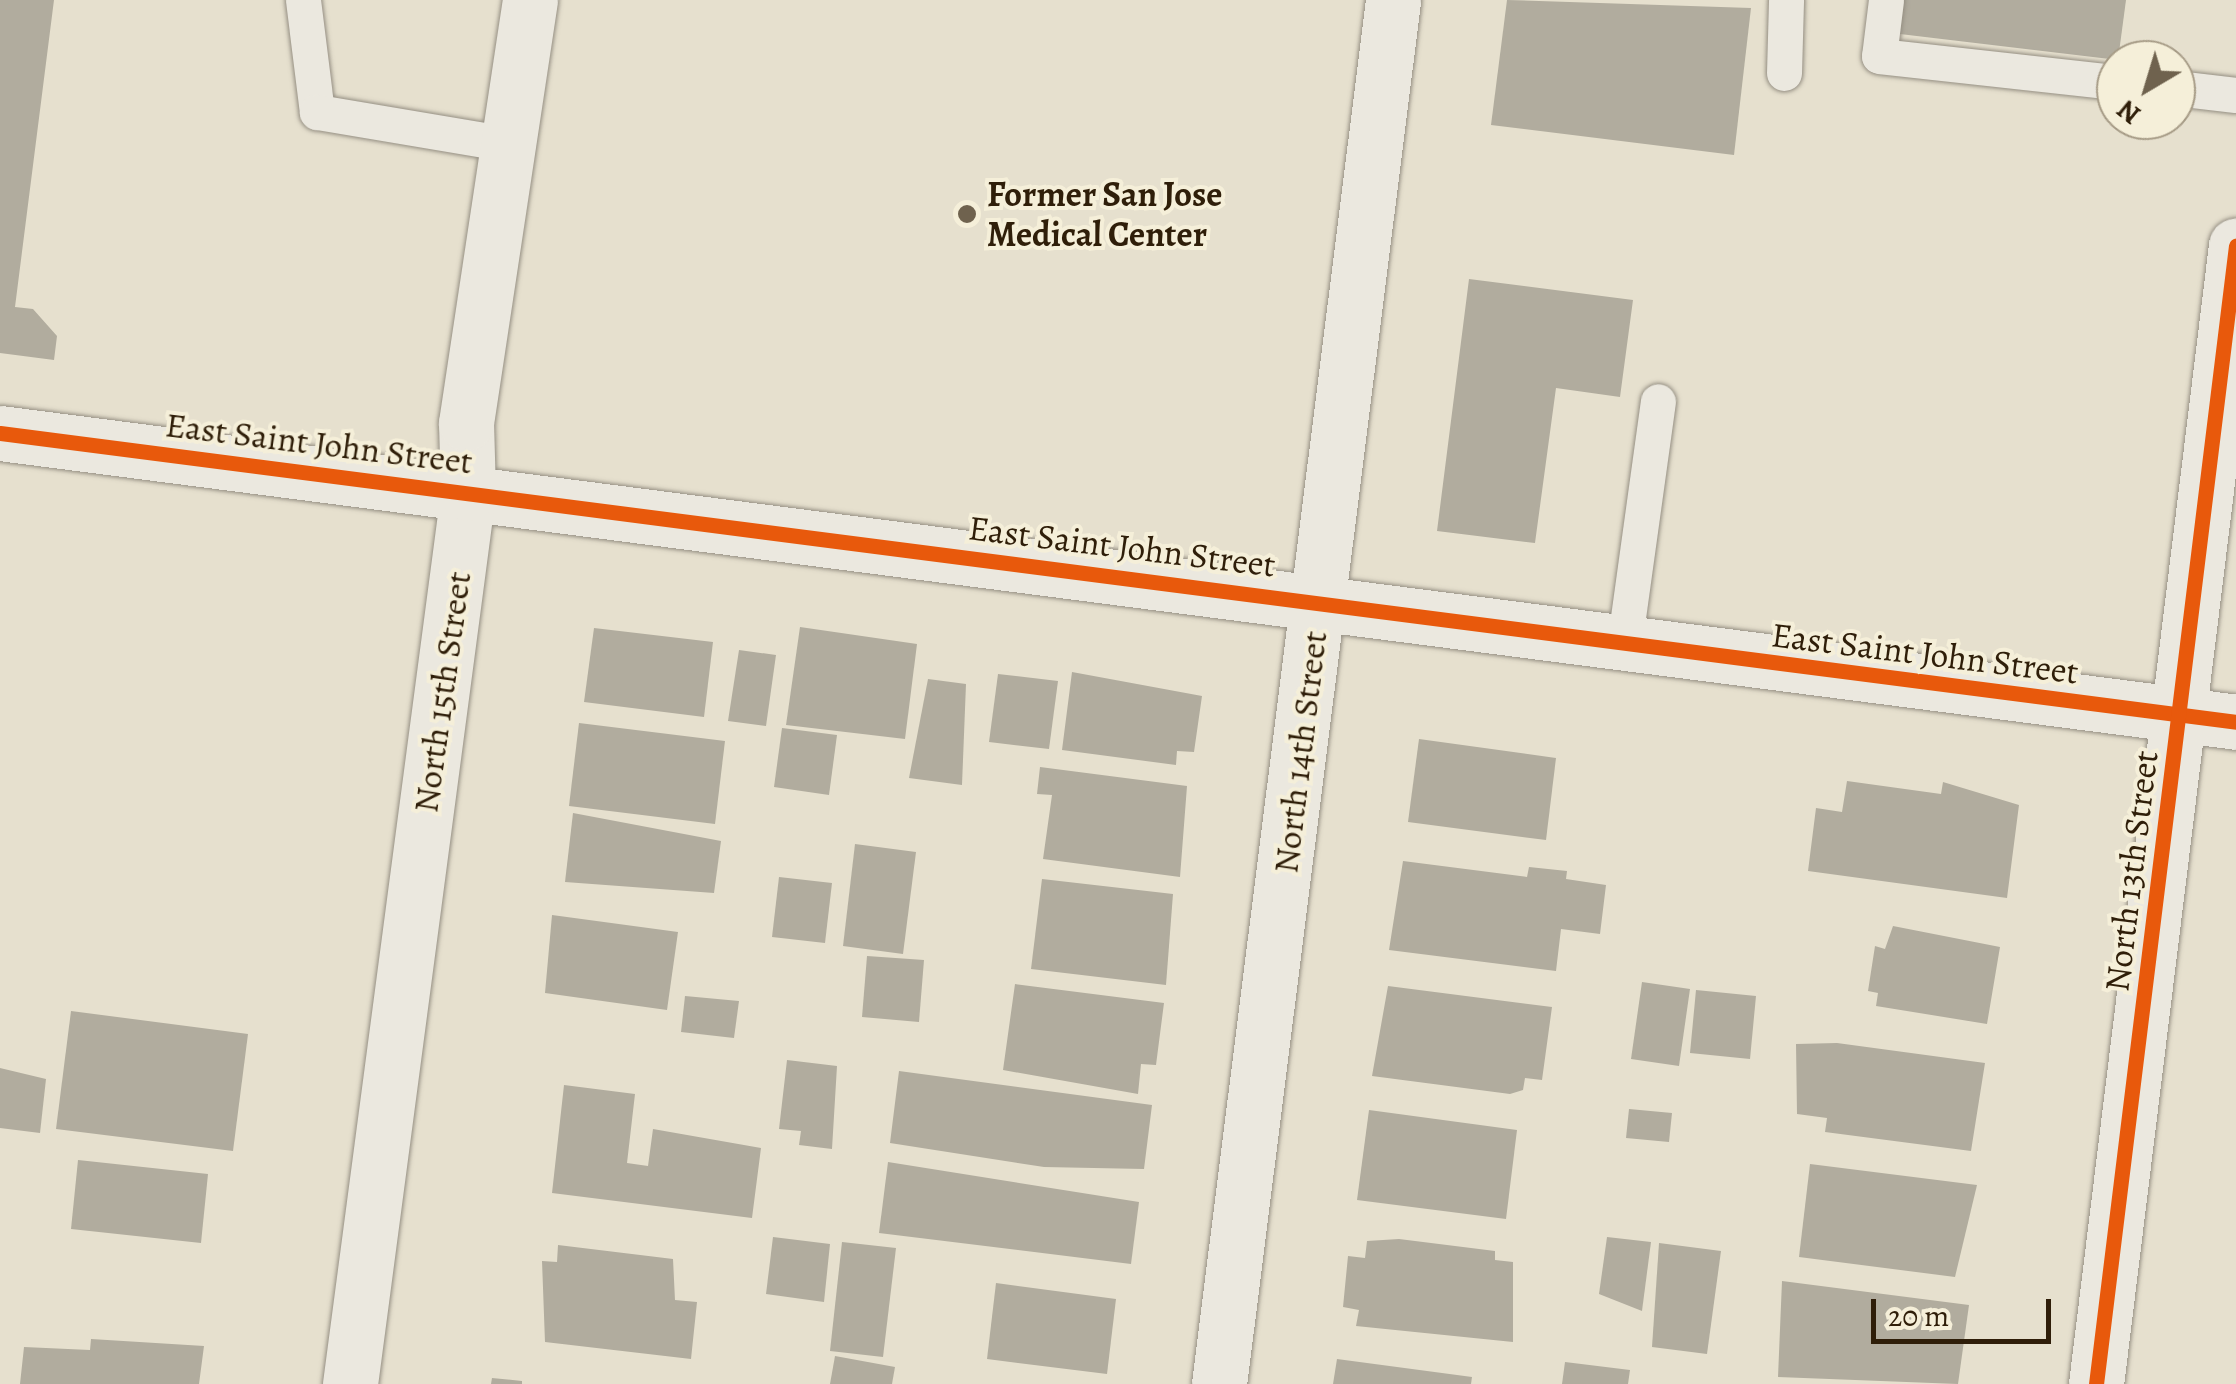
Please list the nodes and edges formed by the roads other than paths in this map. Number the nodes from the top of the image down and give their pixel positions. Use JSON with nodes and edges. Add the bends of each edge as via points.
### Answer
{"nodes":[{"id":1,"x":303,"y":0,"type":"edge"},
{"id":2,"x":530,"y":0,"type":"edge"},
{"id":3,"x":1393,"y":0,"type":"edge"},
{"id":4,"x":1786,"y":0,"type":"edge"},
{"id":5,"x":1886,"y":0,"type":"edge"},
{"id":6,"x":1784,"y":72,"type":"dead end"},
{"id":7,"x":2096,"y":80,"type":"edge"},
{"id":8,"x":2196,"y":90,"type":"edge"},
{"id":9,"x":2236,"y":94,"type":"edge"},
{"id":10,"x":508,"y":144,"type":"junction"},
{"id":11,"x":2236,"y":246,"type":"edge"},
{"id":12,"x":1658,"y":401,"type":"dead end"},
{"id":13,"x":0,"y":433,"type":"edge"},
{"id":14,"x":468,"y":493,"type":"junction"},
{"id":15,"x":1318,"y":600,"type":"junction"},
{"id":16,"x":1624,"y":646,"type":"junction"},
{"id":17,"x":2181,"y":714,"type":"junction"},
{"id":18,"x":2236,"y":722,"type":"edge"},
{"id":19,"x":350,"y":1384,"type":"edge"},
{"id":20,"x":1219,"y":1384,"type":"edge"},
{"id":21,"x":2096,"y":1384,"type":"edge"}],
"edges":[{"from":1,"to":10,"type":"lane","via":[[317,112]]},
{"from":2,"to":10,"type":"street","name":"North 15th Street"},
{"from":3,"to":15,"type":"street","name":"North 14th Street"},
{"from":4,"to":6,"type":"lane"},
{"from":5,"to":7,"type":"lane","via":[[1880,56]]},
{"from":8,"to":9,"type":"lane"},
{"from":10,"to":14,"type":"street","name":"North 15th Street","via":[[466,423]]},
{"from":11,"to":17,"type":"street","name":"North 13th Street"},
{"from":12,"to":16,"type":"lane"},
{"from":13,"to":14,"type":"street","name":"East Saint John Street"},
{"from":14,"to":15,"type":"street","name":"East Saint John Street"},
{"from":14,"to":19,"type":"street","name":"North 15th Street"},
{"from":15,"to":16,"type":"street","name":"East Saint John Street"},
{"from":15,"to":20,"type":"street","name":"North 14th Street"},
{"from":16,"to":17,"type":"street","name":"East Saint John Street"},
{"from":17,"to":18,"type":"street","name":"East Saint John Street"},
{"from":17,"to":21,"type":"street","name":"North 13th Street"}]}
